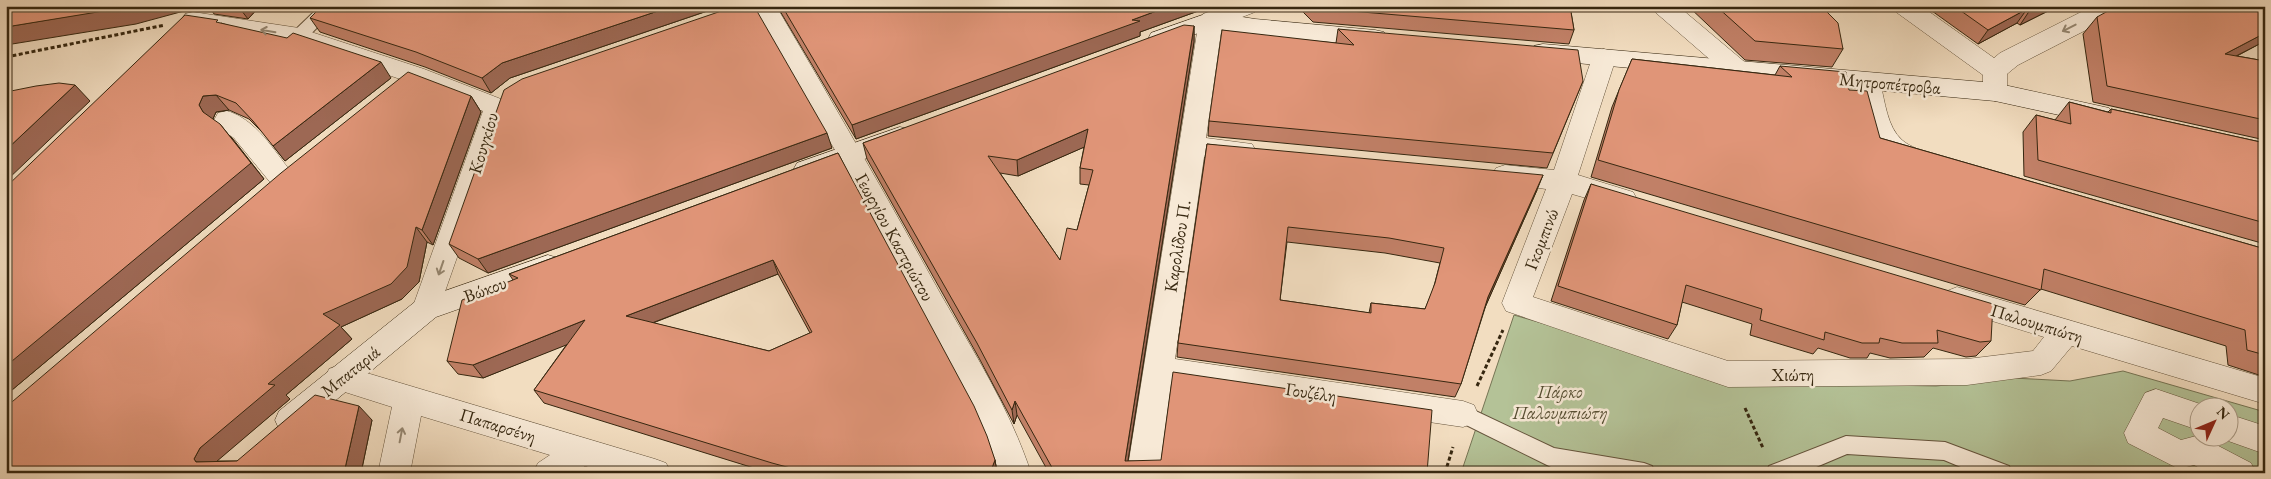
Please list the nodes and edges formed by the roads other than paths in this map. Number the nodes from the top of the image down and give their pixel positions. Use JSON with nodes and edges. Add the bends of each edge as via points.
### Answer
{"nodes":[{"id":1,"x":330,"y":6,"type":"edge"},
{"id":2,"x":1247,"y":6,"type":"edge"},
{"id":3,"x":1663,"y":6,"type":"edge"},
{"id":4,"x":1904,"y":6,"type":"edge"},
{"id":5,"x":2113,"y":6,"type":"edge"},
{"id":6,"x":755,"y":7,"type":"edge"},
{"id":7,"x":192,"y":20,"type":"edge"},
{"id":8,"x":1211,"y":20,"type":"junction"},
{"id":9,"x":299,"y":36,"type":"junction"},
{"id":10,"x":1400,"y":40,"type":"edge"},
{"id":11,"x":1137,"y":48,"type":"edge"},
{"id":12,"x":1516,"y":50,"type":"edge"},
{"id":13,"x":1604,"y":58,"type":"junction"},
{"id":14,"x":1738,"y":70,"type":"junction"},
{"id":15,"x":415,"y":75,"type":"junction"},
{"id":16,"x":1995,"y":81,"type":"junction"},
{"id":17,"x":1868,"y":82,"type":"junction"},
{"id":18,"x":392,"y":93,"type":"edge"},
{"id":19,"x":227,"y":120,"type":"dead end"},
{"id":20,"x":2120,"y":120,"type":"edge"},
{"id":21,"x":924,"y":127,"type":"edge"},
{"id":22,"x":1193,"y":146,"type":"junction"},
{"id":23,"x":1271,"y":153,"type":"edge"},
{"id":24,"x":850,"y":154,"type":"junction"},
{"id":25,"x":1938,"y":165,"type":"edge"},
{"id":26,"x":1476,"y":173,"type":"edge"},
{"id":27,"x":786,"y":178,"type":"edge"},
{"id":28,"x":1563,"y":181,"type":"junction"},
{"id":29,"x":261,"y":199,"type":"edge"},
{"id":30,"x":1649,"y":206,"type":"edge"},
{"id":31,"x":566,"y":259,"type":"edge"},
{"id":32,"x":1934,"y":292,"type":"edge"},
{"id":33,"x":1516,"y":303,"type":"joint"},
{"id":34,"x":426,"y":309,"type":"junction"},
{"id":35,"x":2066,"y":331,"type":"junction"},
{"id":36,"x":1158,"y":369,"type":"junction"},
{"id":37,"x":340,"y":378,"type":"junction"},
{"id":38,"x":2265,"y":391,"type":"edge"},
{"id":39,"x":409,"y":398,"type":"junction"},
{"id":40,"x":2188,"y":413,"type":"edge"},
{"id":41,"x":1463,"y":414,"type":"joint"},
{"id":42,"x":2238,"y":431,"type":"edge"},
{"id":43,"x":273,"y":435,"type":"edge"},
{"id":44,"x":2265,"y":440,"type":"edge"},
{"id":45,"x":598,"y":460,"type":"edge"},
{"id":46,"x":1772,"y":464,"type":"edge"},
{"id":47,"x":394,"y":473,"type":"edge"},
{"id":48,"x":549,"y":473,"type":"edge"},
{"id":49,"x":656,"y":473,"type":"edge"},
{"id":50,"x":1015,"y":473,"type":"edge"},
{"id":51,"x":1143,"y":473,"type":"edge"},
{"id":52,"x":1644,"y":473,"type":"edge"},
{"id":53,"x":2001,"y":473,"type":"edge"},
{"id":54,"x":2240,"y":473,"type":"edge"}],
"edges":[{"from":1,"to":9,"type":"lane"},
{"from":2,"to":8,"type":"street"},
{"from":3,"to":14,"type":"street"},
{"from":4,"to":16,"type":"street"},
{"from":5,"to":16,"type":"street","one_way":true,"via":[[2009,59]]},
{"from":6,"to":24,"type":"street","name":"Γεωργίου Καστριώτου"},
{"from":9,"to":7,"type":"street","name":"Κουγκίου","one_way":true},
{"from":8,"to":10,"type":"street"},
{"from":8,"to":11,"type":"street"},
{"from":8,"to":22,"type":"street","name":"Καρολίδου Π."},
{"from":9,"to":15,"type":"street","name":"Κουγκίου"},
{"from":12,"to":13,"type":"street","name":"Μητροπέτροβα"},
{"from":13,"to":14,"type":"street","name":"Μητροπέτροβα"},
{"from":13,"to":28,"type":"street","name":"Γκομπινώ"},
{"from":14,"to":17,"type":"street","name":"Μητροπέτροβα"},
{"from":15,"to":18,"type":"street"},
{"from":15,"to":34,"type":"street","name":"Κουγκίου","one_way":true,"via":[[506,98]]},
{"from":16,"to":17,"type":"street","name":"Μητροπέτροβα"},
{"from":16,"to":20,"type":"street","name":"Μητροπέτροβα"},
{"from":17,"to":25,"type":"street","via":[[1885,141],[1899,153]]},
{"from":19,"to":29,"type":"street","via":[[243,130],[291,174]]},
{"from":21,"to":24,"type":"street"},
{"from":22,"to":23,"type":"street"},
{"from":22,"to":36,"type":"street","name":"Καρολίδου Π."},
{"from":24,"to":27,"type":"street"},
{"from":24,"to":50,"type":"street","name":"Γεωργίου Καστριώτου","via":[[990,411]]},
{"from":26,"to":28,"type":"street"},
{"from":28,"to":30,"type":"street"},
{"from":28,"to":33,"type":"street","name":"Γκομπινώ"},
{"from":31,"to":34,"type":"street","name":"Βώκου"},
{"from":32,"to":35,"type":"street","name":"Παλουμπιώτη"},
{"from":33,"to":35,"type":"street","name":"Χιώτη","via":[[1728,374],[1967,372],[2041,362]]},
{"from":34,"to":37,"type":"street","name":"Μπαταριά"},
{"from":35,"to":38,"type":"street","name":"Παλουμπιώτη"},
{"from":36,"to":41,"type":"street","name":"Γουζέλη"},
{"from":36,"to":51,"type":"street","name":"Καρολίδου Π."},
{"from":37,"to":39,"type":"street","name":"Παπαρσένη"},
{"from":37,"to":43,"type":"street","name":"Μπαταριά"},
{"from":39,"to":45,"type":"street","name":"Παπαρσένη"},
{"from":47,"to":39,"type":"street","one_way":true},
{"from":40,"to":54,"type":"street","via":[[2156,402],[2139,433],[2179,455],[2196,450]]},
{"from":41,"to":52,"type":"lane","via":[[1552,457]]},
{"from":42,"to":44,"type":"street"},
{"from":45,"to":48,"type":"street"},
{"from":45,"to":49,"type":"street","name":"Παπαρσένη"},
{"from":46,"to":53,"type":"lane","via":[[1846,445],[1945,451]]}]}
